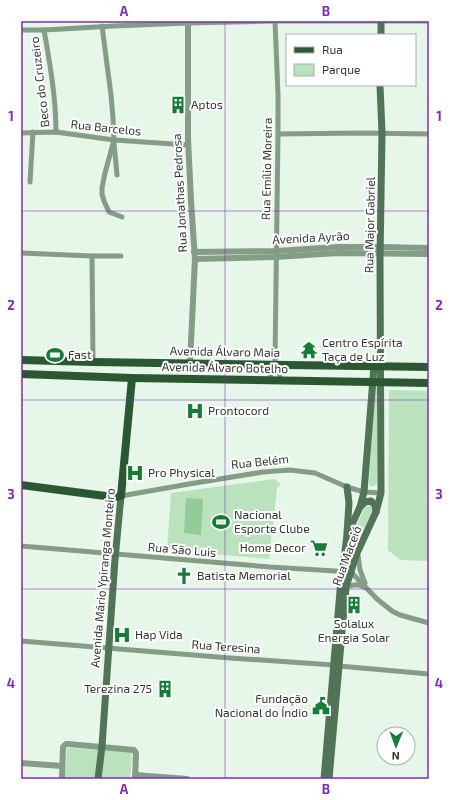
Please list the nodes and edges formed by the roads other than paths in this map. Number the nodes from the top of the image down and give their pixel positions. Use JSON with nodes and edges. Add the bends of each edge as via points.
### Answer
{"nodes":[{"id":1,"x":275,"y":21,"type":"edge"},
{"id":2,"x":382,"y":21,"type":"edge"},
{"id":3,"x":429,"y":21,"type":"edge"},
{"id":4,"x":188,"y":22,"type":"edge"},
{"id":5,"x":113,"y":23,"type":"edge"},
{"id":6,"x":102,"y":26,"type":"junction"},
{"id":7,"x":21,"y":30,"type":"edge"},
{"id":8,"x":44,"y":30,"type":"junction"},
{"id":9,"x":381,"y":34,"type":"edge"},
{"id":10,"x":380,"y":86,"type":"edge"},
{"id":11,"x":21,"y":132,"type":"edge"},
{"id":12,"x":33,"y":132,"type":"junction"},
{"id":13,"x":56,"y":132,"type":"junction"},
{"id":14,"x":382,"y":133,"type":"junction"},
{"id":15,"x":278,"y":134,"type":"junction"},
{"id":16,"x":429,"y":134,"type":"edge"},
{"id":17,"x":114,"y":140,"type":"junction"},
{"id":18,"x":188,"y":145,"type":"junction"},
{"id":19,"x":117,"y":175,"type":"dead end"},
{"id":20,"x":30,"y":182,"type":"dead end"},
{"id":21,"x":122,"y":217,"type":"dead end"},
{"id":22,"x":429,"y":248,"type":"edge"},
{"id":23,"x":380,"y":250,"type":"junction"},
{"id":24,"x":194,"y":252,"type":"junction"},
{"id":25,"x":21,"y":253,"type":"edge"},
{"id":26,"x":276,"y":254,"type":"junction"},
{"id":27,"x":429,"y":254,"type":"edge"},
{"id":28,"x":92,"y":256,"type":"junction"},
{"id":29,"x":121,"y":256,"type":"dead end"},
{"id":30,"x":195,"y":259,"type":"junction"},
{"id":31,"x":21,"y":360,"type":"edge"},
{"id":32,"x":93,"y":362,"type":"junction"},
{"id":33,"x":190,"y":363,"type":"junction"},
{"id":34,"x":275,"y":364,"type":"junction"},
{"id":35,"x":377,"y":366,"type":"junction"},
{"id":36,"x":429,"y":366,"type":"edge"},
{"id":37,"x":21,"y":374,"type":"edge"},
{"id":38,"x":132,"y":378,"type":"junction"},
{"id":39,"x":270,"y":380,"type":"junction"},
{"id":40,"x":280,"y":380,"type":"junction"},
{"id":41,"x":377,"y":382,"type":"junction"},
{"id":42,"x":429,"y":383,"type":"edge"},
{"id":43,"x":21,"y":485,"type":"edge"},
{"id":44,"x":347,"y":487,"type":"junction"},
{"id":45,"x":364,"y":492,"type":"junction"},
{"id":46,"x":381,"y":494,"type":"junction"},
{"id":47,"x":121,"y":496,"type":"junction"},
{"id":48,"x":360,"y":507,"type":"junction"},
{"id":49,"x":376,"y":512,"type":"junction"},
{"id":50,"x":347,"y":535,"type":"junction"},
{"id":51,"x":21,"y":546,"type":"edge"},
{"id":52,"x":357,"y":553,"type":"junction"},
{"id":53,"x":116,"y":554,"type":"junction"},
{"id":54,"x":342,"y":571,"type":"junction"},
{"id":55,"x":351,"y":572,"type":"junction"},
{"id":56,"x":346,"y":587,"type":"junction"},
{"id":57,"x":368,"y":590,"type":"junction"},
{"id":58,"x":429,"y":623,"type":"edge"},
{"id":59,"x":21,"y":641,"type":"edge"},
{"id":60,"x":109,"y":648,"type":"junction"},
{"id":61,"x":337,"y":666,"type":"junction"},
{"id":62,"x":429,"y":674,"type":"edge"},
{"id":63,"x":102,"y":746,"type":"junction"},
{"id":64,"x":21,"y":763,"type":"edge"},
{"id":65,"x":62,"y":766,"type":"junction"},
{"id":66,"x":135,"y":777,"type":"edge"},
{"id":67,"x":62,"y":779,"type":"edge"},
{"id":68,"x":98,"y":779,"type":"edge"},
{"id":69,"x":187,"y":779,"type":"edge"},
{"id":70,"x":324,"y":779,"type":"edge"},
{"id":71,"x":329,"y":779,"type":"edge"}],
"edges":[{"from":1,"to":2,"type":"street"},
{"from":1,"to":4,"type":"street"},
{"from":1,"to":15,"type":"street","name":"Rua Emílio Moreira"},
{"from":2,"to":3,"type":"street"},
{"from":2,"to":9,"type":"main road"},
{"from":4,"to":5,"type":"street"},
{"from":4,"to":18,"type":"street","name":"Rua Jonathas Pedrosa"},
{"from":5,"to":6,"type":"street"},
{"from":6,"to":8,"type":"street"},
{"from":6,"to":17,"type":"street","via":[[112,95]]},
{"from":7,"to":8,"type":"street"},
{"from":8,"to":13,"type":"street","name":"Beco do Cruzeiro","via":[[53,81]]},
{"from":10,"to":14,"type":"main road","name":"Rua Major Gabriel"},
{"from":11,"to":12,"type":"street","name":"Rua Barcelos"},
{"from":12,"to":13,"type":"street","name":"Rua Barcelos"},
{"from":12,"to":20,"type":"street"},
{"from":13,"to":17,"type":"street","name":"Rua Barcelos"},
{"from":14,"to":15,"type":"street"},
{"from":14,"to":16,"type":"street"},
{"from":14,"to":23,"type":"main road","name":"Rua Major Gabriel"},
{"from":15,"to":26,"type":"street","name":"Rua Emílio Moreira"},
{"from":17,"to":18,"type":"street","name":"Rua Barcelos"},
{"from":17,"to":19,"type":"street"},
{"from":17,"to":21,"type":"street","via":[[102,194],[109,212]]},
{"from":18,"to":24,"type":"street","name":"Rua Jonathas Pedrosa"},
{"from":22,"to":23,"type":"street","name":"Avenida Ayrão"},
{"from":23,"to":26,"type":"street","name":"Avenida Ayrão"},
{"from":23,"to":27,"type":"street","name":"Avenida Ayrão"},
{"from":23,"to":35,"type":"main road","name":"Rua Major Gabriel"},
{"from":24,"to":26,"type":"street","name":"Avenida Ayrão"},
{"from":24,"to":30,"type":"street","name":"Rua Jonathas Pedrosa"},
{"from":25,"to":28,"type":"street"},
{"from":26,"to":30,"type":"street","name":"Avenida Ayrão"},
{"from":26,"to":34,"type":"street","name":"Rua Emílio Moreira"},
{"from":28,"to":29,"type":"street"},
{"from":28,"to":32,"type":"street"},
{"from":30,"to":33,"type":"street","name":"Rua Jonathas Pedrosa"},
{"from":31,"to":32,"type":"main road","name":"Avenida Álvaro Maia"},
{"from":32,"to":33,"type":"main road","name":"Avenida Álvaro Maia"},
{"from":33,"to":34,"type":"main road","name":"Avenida Álvaro Maia"},
{"from":34,"to":35,"type":"main road","name":"Avenida Álvaro Maia"},
{"from":34,"to":39,"type":"street","name":"Rua Emílio Moreira","via":[[271,370]]},
{"from":34,"to":40,"type":"street","name":"Rua Emílio Moreira"},
{"from":35,"to":36,"type":"main road","name":"Avenida Álvaro Maia"},
{"from":35,"to":41,"type":"main road","name":"Rua Maceió"},
{"from":37,"to":38,"type":"main road","name":"Avenida Álvaro Botelho"},
{"from":38,"to":39,"type":"main road","name":"Avenida Álvaro Botelho"},
{"from":38,"to":47,"type":"main road","name":"Avenida Mário Ypiranga Monteiro"},
{"from":39,"to":40,"type":"main road","name":"Avenida Álvaro Botelho"},
{"from":40,"to":41,"type":"main road","name":"Avenida Álvaro Botelho"},
{"from":41,"to":42,"type":"main road","name":"Avenida Álvaro Botelho"},
{"from":41,"to":45,"type":"main road","name":"Rua Maceió"},
{"from":41,"to":46,"type":"main road","name":"Rua Maceió"},
{"from":43,"to":47,"type":"main road","name":"Rua Belém"},
{"from":44,"to":45,"type":"street","name":"Rua Belém"},
{"from":44,"to":47,"type":"street","name":"Rua Belém","via":[[315,473],[277,470]]},
{"from":44,"to":50,"type":"main road"},
{"from":45,"to":46,"type":"street","name":"Rua Belém"},
{"from":45,"to":48,"type":"main road","name":"Rua Maceió"},
{"from":46,"to":49,"type":"main road","name":"Rua Maceió"},
{"from":47,"to":53,"type":"main road","name":"Avenida Mário Ypiranga Monteiro"},
{"from":48,"to":49,"type":"main road","via":[[371,501]]},
{"from":48,"to":50,"type":"main road","name":"Rua Maceió"},
{"from":49,"to":52,"type":"main road","name":"Rua Maceió"},
{"from":50,"to":54,"type":"main road","name":"Rua Maceió"},
{"from":51,"to":53,"type":"street","name":"Rua São Luis"},
{"from":52,"to":55,"type":"main road","name":"Rua Maceió"},
{"from":52,"to":57,"type":"street"},
{"from":53,"to":54,"type":"street","name":"Rua São Luis"},
{"from":53,"to":60,"type":"main road","name":"Avenida Mário Ypiranga Monteiro"},
{"from":54,"to":55,"type":"street","name":"Rua São Luis"},
{"from":54,"to":61,"type":"main road","name":"Rua Maceió"},
{"from":55,"to":56,"type":"main road","name":"Rua Maceió"},
{"from":55,"to":57,"type":"street"},
{"from":56,"to":57,"type":"street","via":[[358,584]]},
{"from":56,"to":61,"type":"main road","name":"Rua Maceió"},
{"from":57,"to":58,"type":"street","via":[[400,616]]},
{"from":59,"to":60,"type":"street","name":"Rua Teresina"},
{"from":60,"to":61,"type":"street","name":"Rua Teresina"},
{"from":60,"to":63,"type":"main road","name":"Avenida Mário Ypiranga Monteiro"},
{"from":61,"to":62,"type":"street","name":"Rua Teresina"},
{"from":61,"to":70,"type":"main road","name":"Rua Maceió"},
{"from":61,"to":71,"type":"main road","name":"Rua Maceió"},
{"from":63,"to":65,"type":"street","via":[[66,744]]},
{"from":63,"to":66,"type":"street","via":[[135,750]]},
{"from":63,"to":68,"type":"main road","name":"Avenida Mário Ypiranga Monteiro"},
{"from":64,"to":65,"type":"street"},
{"from":65,"to":67,"type":"street"},
{"from":66,"to":69,"type":"street"}]}
